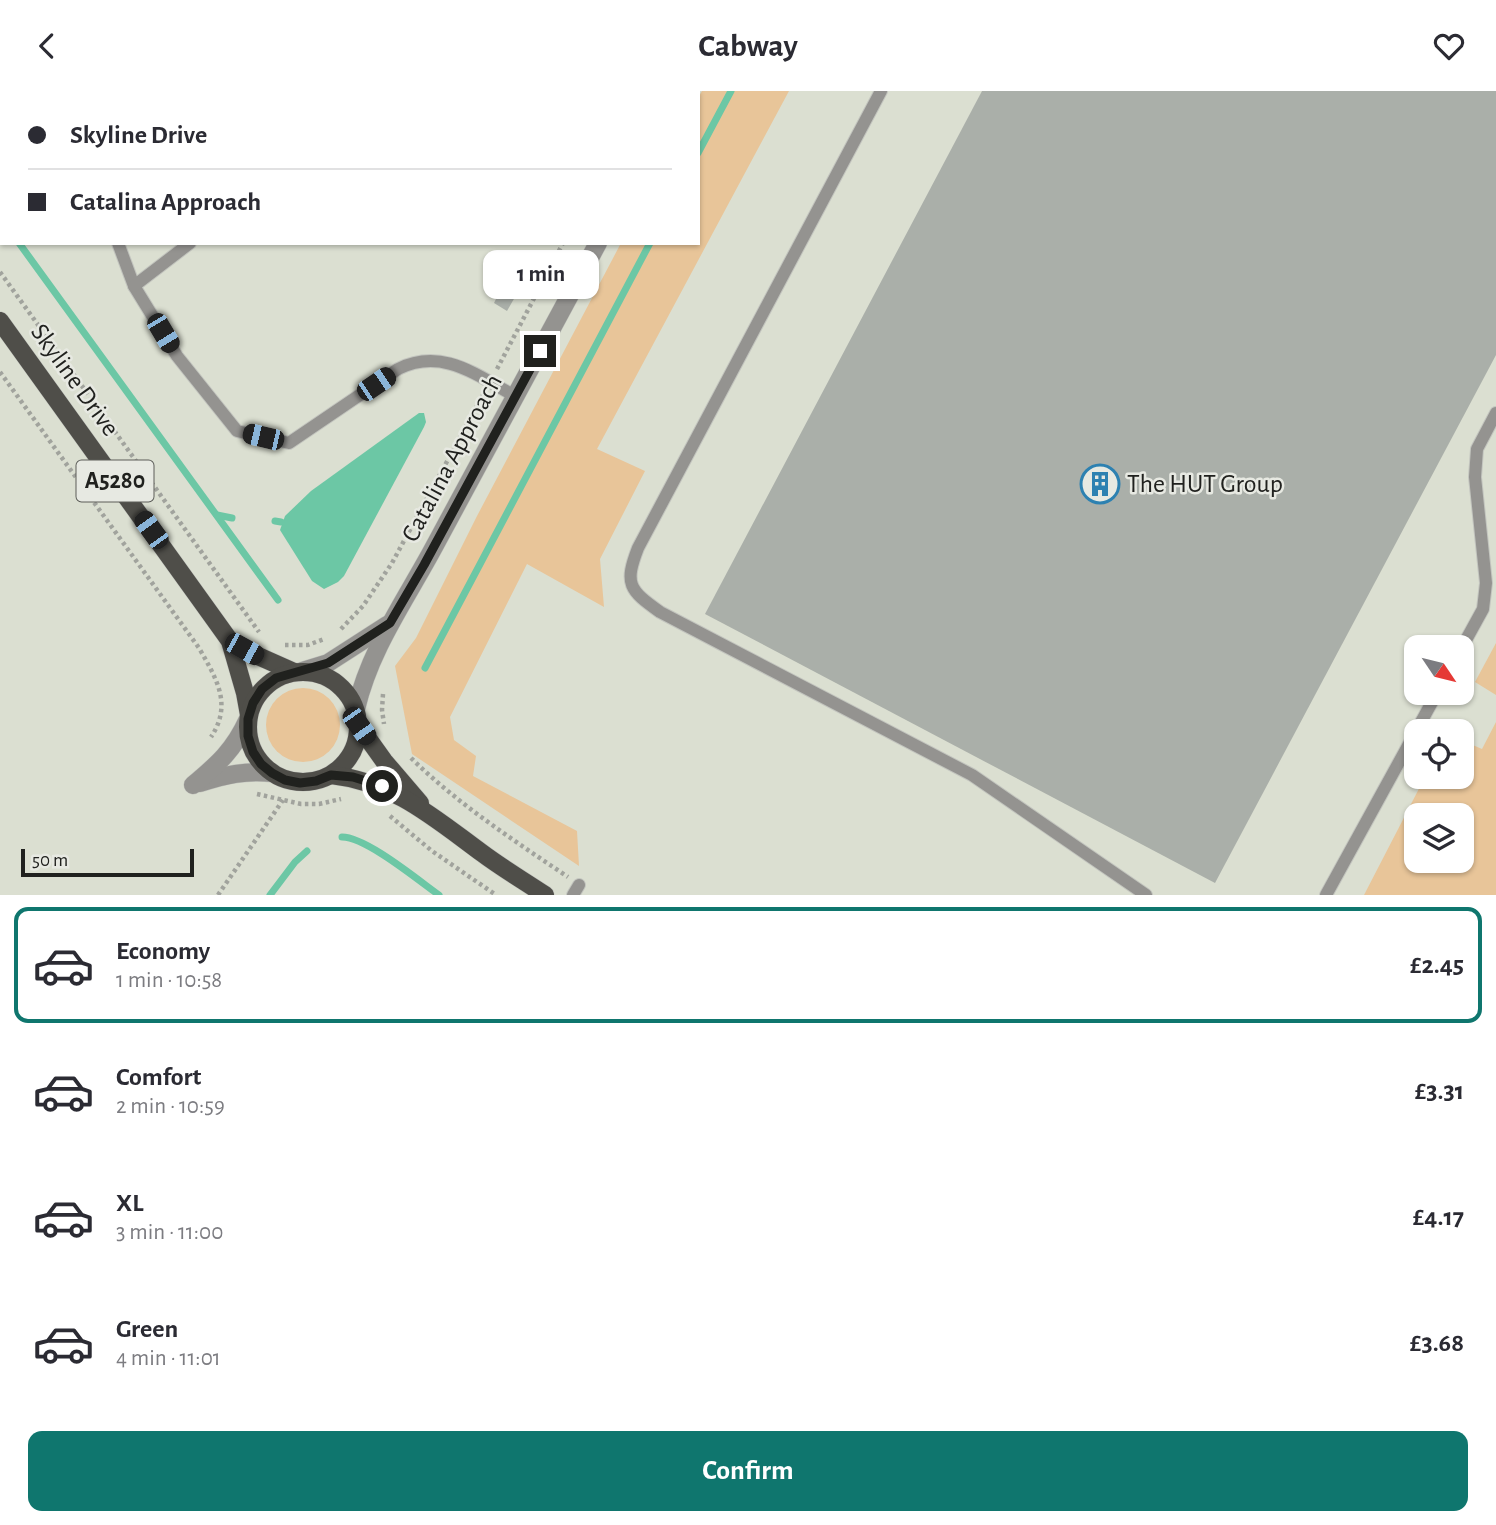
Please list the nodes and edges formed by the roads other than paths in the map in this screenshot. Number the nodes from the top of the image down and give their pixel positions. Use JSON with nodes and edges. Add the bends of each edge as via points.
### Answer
{"nodes":[{"id":1,"x":881,"y":91,"type":"edge"},
{"id":2,"x":119,"y":245,"type":"edge"},
{"id":3,"x":187,"y":245,"type":"edge"},
{"id":4,"x":597,"y":245,"type":"edge"},
{"id":5,"x":134,"y":286,"type":"junction"},
{"id":6,"x":0,"y":321,"type":"edge"},
{"id":7,"x":515,"y":396,"type":"junction"},
{"id":8,"x":1496,"y":413,"type":"edge"},
{"id":9,"x":390,"y":623,"type":"junction"},
{"id":10,"x":1469,"y":635,"type":"edge"},
{"id":11,"x":230,"y":641,"type":"junction"},
{"id":12,"x":298,"y":671,"type":"junction"},
{"id":13,"x":1430,"y":705,"type":"edge"},
{"id":14,"x":248,"y":717,"type":"junction"},
{"id":15,"x":357,"y":717,"type":"junction"},
{"id":16,"x":272,"y":773,"type":"junction"},
{"id":17,"x":331,"y":775,"type":"junction"},
{"id":18,"x":427,"y":811,"type":"junction"},
{"id":19,"x":545,"y":895,"type":"edge"},
{"id":20,"x":1146,"y":895,"type":"edge"},
{"id":21,"x":1326,"y":895,"type":"edge"}],
"edges":[{"from":1,"to":20,"type":"lane","via":[[629,572],[637,595],[660,612],[972,775]]},
{"from":2,"to":5,"type":"lane"},
{"from":3,"to":5,"type":"lane"},
{"from":4,"to":7,"type":"street","name":"Catalina Approach"},
{"from":5,"to":7,"type":"lane","via":[[177,356],[237,431],[289,443],[414,361],[449,362]]},
{"from":6,"to":11,"type":"main road","name":"Skyline Drive","number":"A5280"},
{"from":7,"to":9,"type":"street","name":"Catalina Approach"},
{"from":8,"to":10,"type":"lane","via":[[1478,449],[1475,477],[1486,583],[1483,610]]},
{"from":9,"to":12,"type":"street","name":"Catalina Approach","via":[[328,663]]},
{"from":9,"to":15,"type":"street","name":"Catalina Approach","via":[[368,669]]},
{"from":11,"to":12,"type":"main road","name":"Skyline Drive","number":"A5280"},
{"from":11,"to":14,"type":"main road","name":"Skyline Drive","number":"A5280"},
{"from":12,"to":14,"type":"main road","via":[[276,678],[262,689]]},
{"from":12,"to":15,"type":"main road","number":"A5280","via":[[323,675],[337,683],[348,694]]},
{"from":13,"to":21,"type":"lane"},
{"from":14,"to":16,"type":"main road","number":"A5280","via":[[253,752]]},
{"from":14,"to":16,"type":"street","via":[[228,754],[193,786],[237,773]]},
{"from":15,"to":17,"type":"main road","via":[[357,741]]},
{"from":15,"to":18,"type":"main road","number":"A5280","via":[[383,759]]},
{"from":16,"to":17,"type":"main road","number":"A5280","via":[[300,783]]},
{"from":17,"to":18,"type":"main road","number":"A5280","via":[[382,786]]},
{"from":18,"to":19,"type":"main road","number":"A5280"}]}
